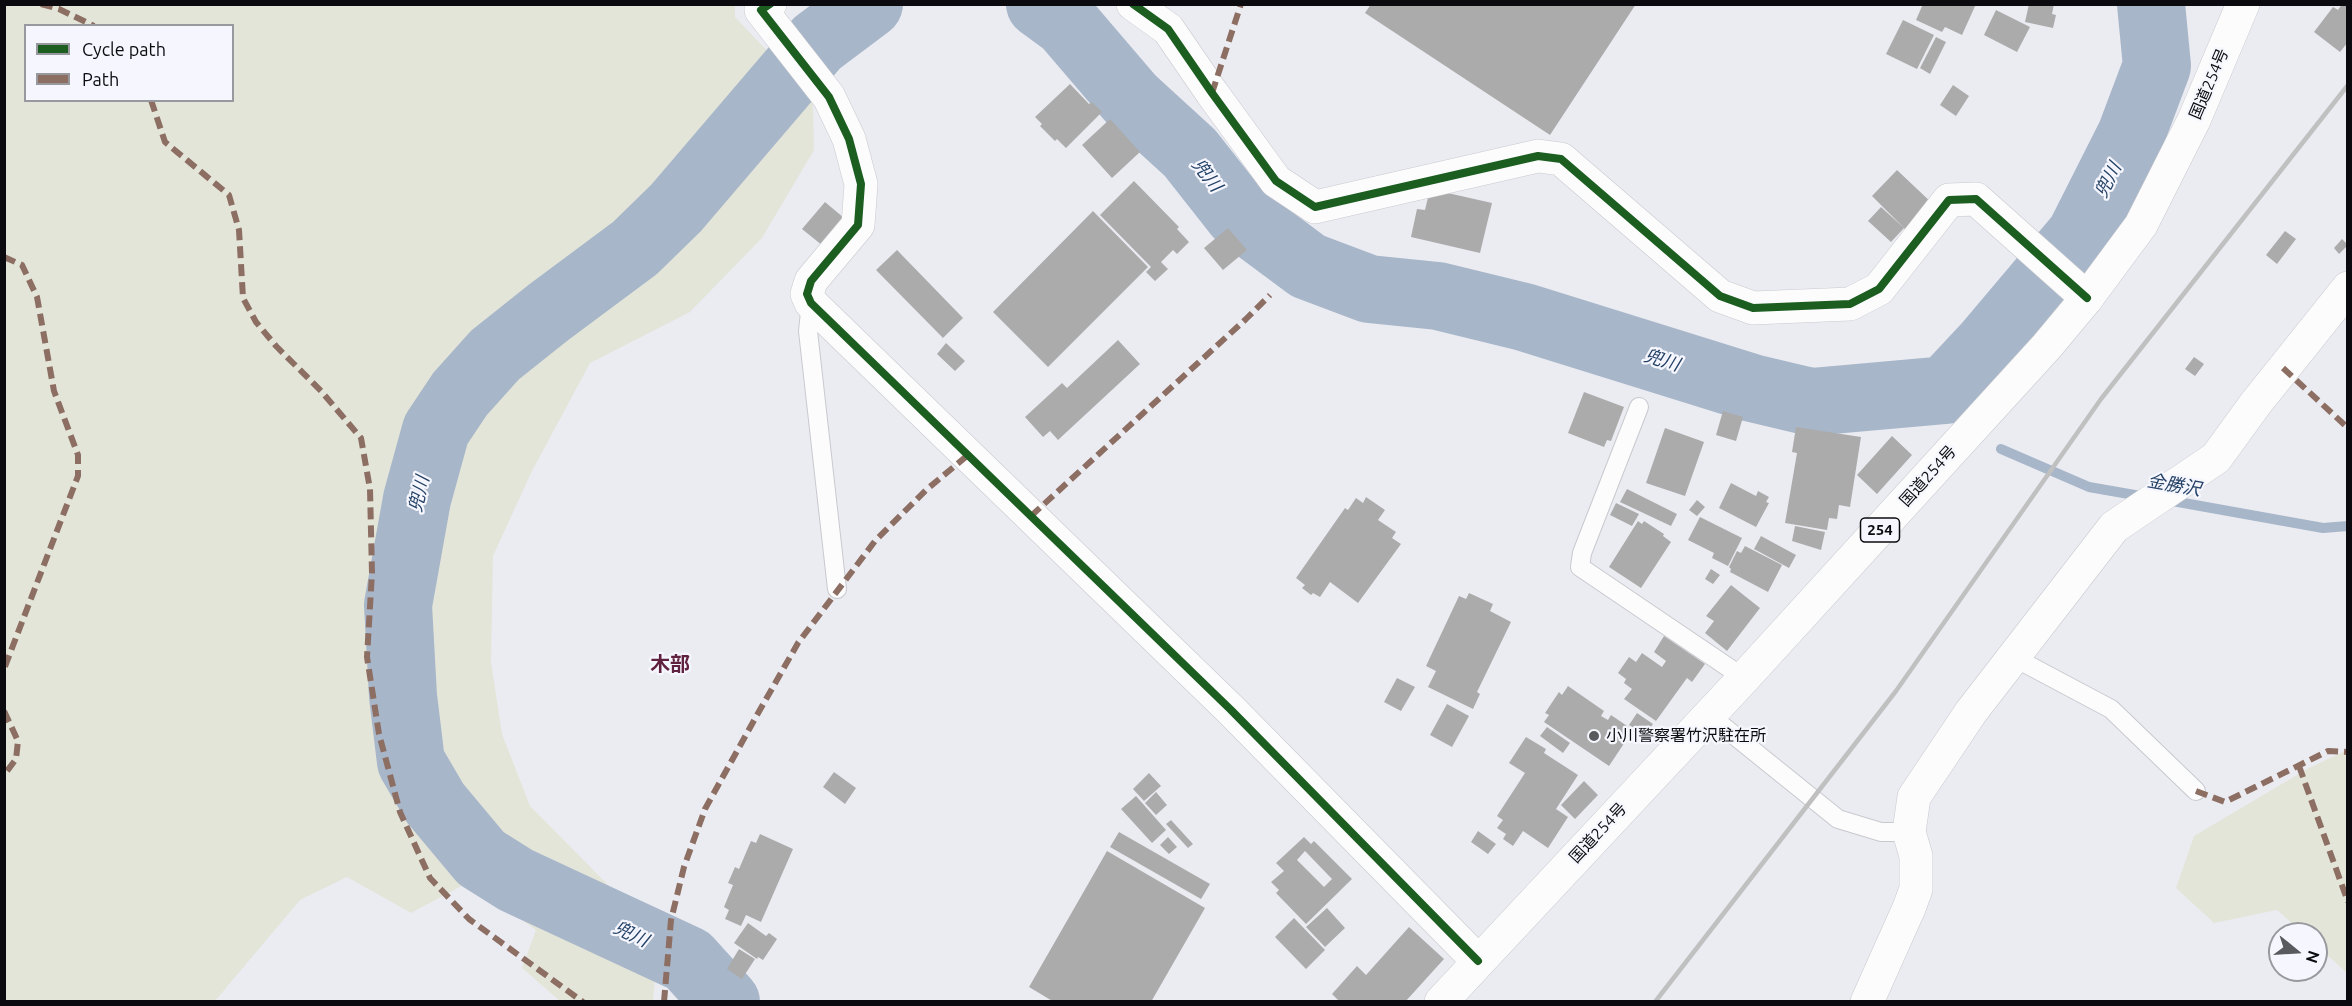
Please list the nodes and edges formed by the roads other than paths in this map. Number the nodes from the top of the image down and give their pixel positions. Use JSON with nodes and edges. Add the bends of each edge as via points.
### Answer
{"nodes":[{"id":1,"x":1133,"y":4,"type":"edge"},
{"id":2,"x":2243,"y":4,"type":"edge"},
{"id":3,"x":764,"y":6,"type":"edge"},
{"id":4,"x":2348,"y":288,"type":"edge"},
{"id":5,"x":2087,"y":298,"type":"junction"},
{"id":6,"x":811,"y":303,"type":"junction"},
{"id":7,"x":1639,"y":407,"type":"dead end"},
{"id":8,"x":837,"y":590,"type":"dead end"},
{"id":9,"x":2015,"y":658,"type":"junction"},
{"id":10,"x":1744,"y":678,"type":"junction"},
{"id":11,"x":1709,"y":716,"type":"junction"},
{"id":12,"x":2196,"y":791,"type":"dead end"},
{"id":13,"x":1909,"y":832,"type":"junction"},
{"id":14,"x":1478,"y":961,"type":"junction"},
{"id":15,"x":1441,"y":1002,"type":"edge"},
{"id":16,"x":1867,"y":1002,"type":"edge"}],
"edges":[{"from":1,"to":5,"type":"main road","via":[[1168,29],[1276,182],[1315,207],[1538,156],[1561,159],[1720,296],[1753,308],[1850,304],[1879,290],[1949,200],[1976,199]]},
{"from":2,"to":5,"type":"main road","name":"国道254号","number":"254","via":[[2194,120],[2141,225]]},
{"from":3,"to":6,"type":"main road","via":[[829,97],[849,139],[861,184],[858,225],[812,281],[807,294]]},
{"from":4,"to":9,"type":"main road","via":[[2216,458],[2114,527]]},
{"from":5,"to":10,"type":"main road","name":"国道254号","number":"254","via":[[2048,346]]},
{"from":6,"to":8,"type":"lane","via":[[808,331]]},
{"from":6,"to":14,"type":"main road","via":[[1232,710]]},
{"from":7,"to":10,"type":"lane","via":[[1580,567]]},
{"from":9,"to":12,"type":"lane","via":[[2111,709]]},
{"from":9,"to":13,"type":"main road","via":[[1971,712],[1914,797]]},
{"from":10,"to":11,"type":"main road","name":"国道254号","number":"254"},
{"from":11,"to":13,"type":"lane","via":[[1838,819],[1881,832]]},
{"from":11,"to":14,"type":"main road","name":"国道254号","number":"254"},
{"from":13,"to":16,"type":"main road","via":[[1916,856],[1916,889]]},
{"from":14,"to":15,"type":"main road","name":"国道254号","number":"254"}]}
